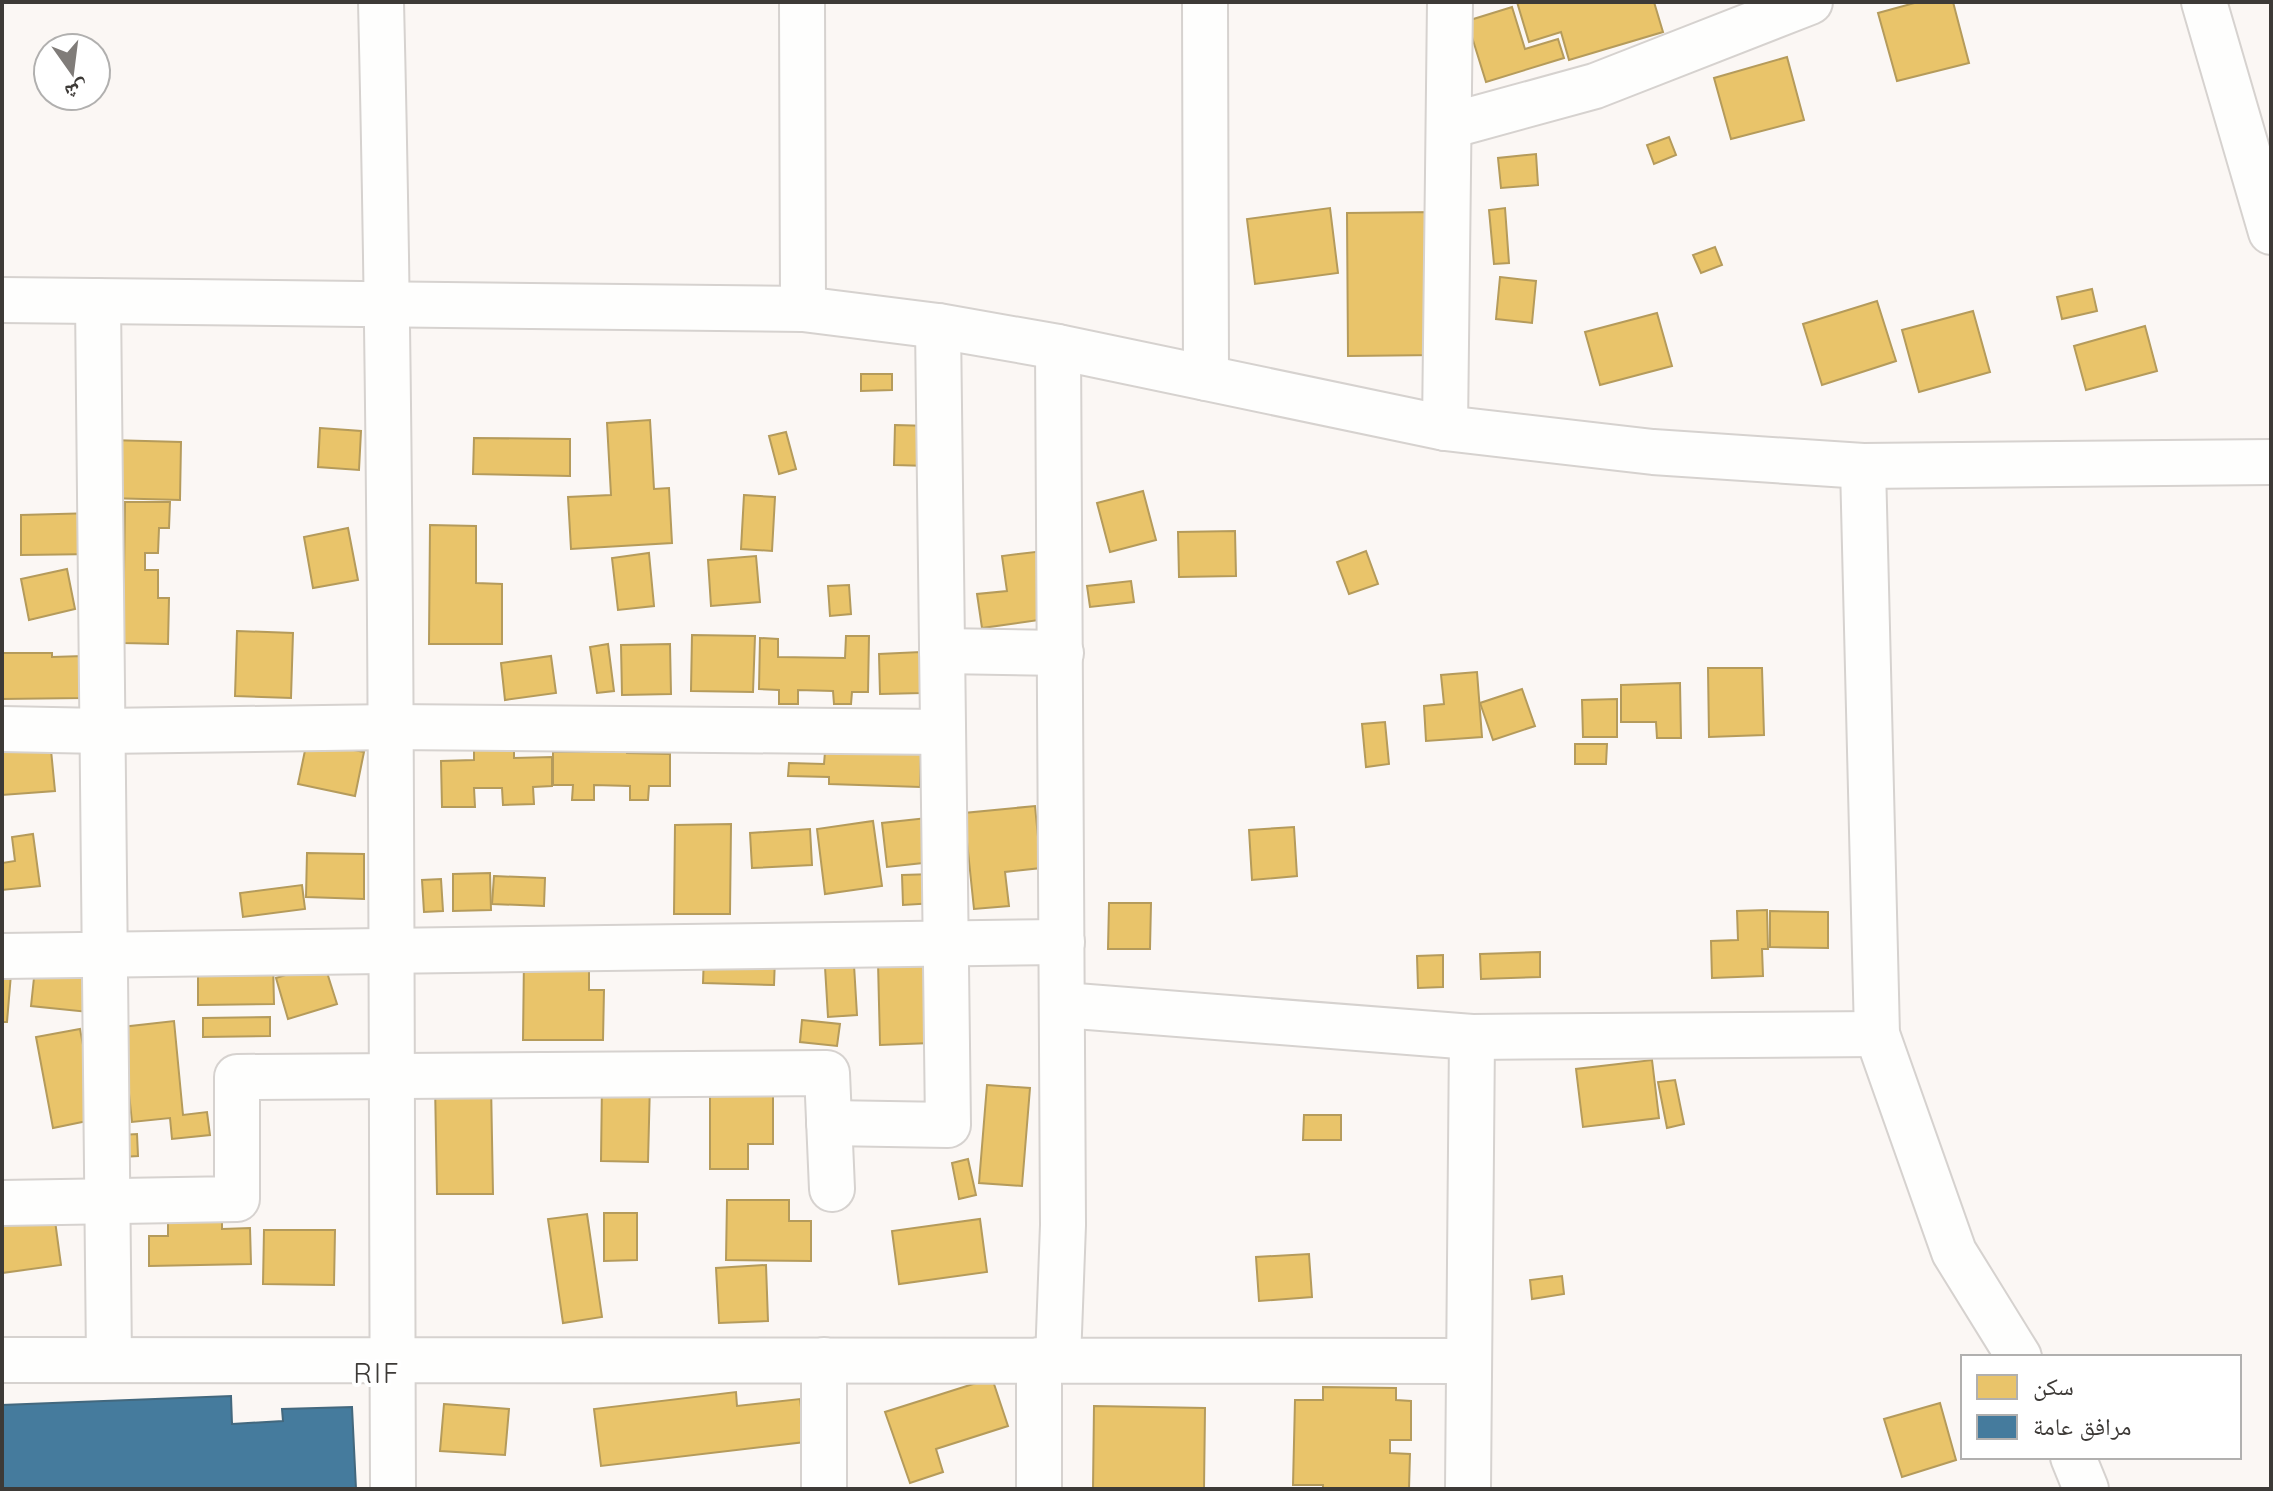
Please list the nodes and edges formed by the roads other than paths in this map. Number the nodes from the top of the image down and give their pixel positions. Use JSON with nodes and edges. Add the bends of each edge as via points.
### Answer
{"nodes":[{"id":1,"x":381,"y":2,"type":"edge"},
{"id":2,"x":802,"y":2,"type":"edge"},
{"id":3,"x":1205,"y":2,"type":"edge"},
{"id":4,"x":1450,"y":2,"type":"edge"},
{"id":5,"x":1810,"y":2,"type":"edge"},
{"id":6,"x":2204,"y":2,"type":"edge"},
{"id":7,"x":1449,"y":126,"type":"junction"},
{"id":8,"x":2271,"y":232,"type":"edge"},
{"id":9,"x":2,"y":300,"type":"edge"},
{"id":10,"x":98,"y":301,"type":"junction"},
{"id":11,"x":388,"y":304,"type":"junction"},
{"id":12,"x":803,"y":309,"type":"junction"},
{"id":13,"x":938,"y":326,"type":"junction"},
{"id":14,"x":1058,"y":347,"type":"junction"},
{"id":15,"x":1206,"y":378,"type":"junction"},
{"id":16,"x":1445,"y":428,"type":"junction"},
{"id":17,"x":2271,"y":462,"type":"edge"},
{"id":18,"x":1863,"y":466,"type":"junction"},
{"id":19,"x":942,"y":651,"type":"junction"},
{"id":20,"x":1061,"y":653,"type":"junction"},
{"id":21,"x":392,"y":727,"type":"junction"},
{"id":22,"x":2,"y":729,"type":"edge"},
{"id":23,"x":102,"y":731,"type":"junction"},
{"id":24,"x":943,"y":732,"type":"junction"},
{"id":25,"x":1062,"y":942,"type":"junction"},
{"id":26,"x":946,"y":944,"type":"junction"},
{"id":27,"x":391,"y":951,"type":"junction"},
{"id":28,"x":105,"y":955,"type":"junction"},
{"id":29,"x":2,"y":956,"type":"edge"},
{"id":30,"x":1063,"y":1005,"type":"junction"},
{"id":31,"x":1877,"y":1034,"type":"junction"},
{"id":32,"x":1472,"y":1037,"type":"junction"},
{"id":33,"x":391,"y":1076,"type":"junction"},
{"id":34,"x":829,"y":1123,"type":"junction"},
{"id":35,"x":832,"y":1189,"type":"dead end"},
{"id":36,"x":107,"y":1201,"type":"junction"},
{"id":37,"x":2,"y":1203,"type":"edge"},
{"id":38,"x":2018,"y":1355,"type":"edge"},
{"id":39,"x":2,"y":1360,"type":"edge"},
{"id":40,"x":109,"y":1360,"type":"junction"},
{"id":41,"x":393,"y":1360,"type":"junction"},
{"id":42,"x":824,"y":1360,"type":"junction"},
{"id":43,"x":1048,"y":1360,"type":"junction"},
{"id":44,"x":1469,"y":1361,"type":"junction"},
{"id":45,"x":2074,"y":1459,"type":"edge"},
{"id":46,"x":393,"y":1489,"type":"edge"},
{"id":47,"x":824,"y":1489,"type":"edge"},
{"id":48,"x":1039,"y":1489,"type":"edge"},
{"id":49,"x":1468,"y":1489,"type":"edge"},
{"id":50,"x":2086,"y":1489,"type":"edge"}],
"edges":[{"from":1,"to":11,"type":"street"},
{"from":2,"to":12,"type":"street"},
{"from":3,"to":15,"type":"street"},
{"from":4,"to":7,"type":"street"},
{"from":5,"to":7,"type":"street","via":[[1595,86]]},
{"from":6,"to":8,"type":"street"},
{"from":7,"to":16,"type":"street"},
{"from":9,"to":10,"type":"street"},
{"from":10,"to":11,"type":"street"},
{"from":10,"to":23,"type":"street"},
{"from":11,"to":12,"type":"street"},
{"from":11,"to":21,"type":"street"},
{"from":12,"to":13,"type":"street"},
{"from":13,"to":14,"type":"street"},
{"from":13,"to":19,"type":"street"},
{"from":14,"to":15,"type":"street"},
{"from":14,"to":20,"type":"street"},
{"from":15,"to":16,"type":"street"},
{"from":16,"to":18,"type":"street","via":[[1653,452]]},
{"from":17,"to":18,"type":"street"},
{"from":18,"to":31,"type":"street"},
{"from":19,"to":20,"type":"street"},
{"from":19,"to":24,"type":"street"},
{"from":20,"to":25,"type":"street"},
{"from":21,"to":23,"type":"street"},
{"from":21,"to":24,"type":"street"},
{"from":21,"to":27,"type":"street"},
{"from":22,"to":23,"type":"street"},
{"from":23,"to":28,"type":"street"},
{"from":24,"to":26,"type":"street"},
{"from":25,"to":26,"type":"street"},
{"from":25,"to":30,"type":"street"},
{"from":26,"to":27,"type":"street"},
{"from":26,"to":34,"type":"street","via":[[948,1125]]},
{"from":27,"to":28,"type":"street"},
{"from":27,"to":33,"type":"street"},
{"from":28,"to":29,"type":"street"},
{"from":28,"to":36,"type":"street"},
{"from":30,"to":32,"type":"street"},
{"from":30,"to":43,"type":"street","via":[[1063,1225]]},
{"from":31,"to":32,"type":"street"},
{"from":31,"to":38,"type":"street","via":[[1954,1252]]},
{"from":32,"to":44,"type":"street"},
{"from":33,"to":34,"type":"street","via":[[827,1073]]},
{"from":33,"to":36,"type":"street","via":[[237,1077],[237,1199]]},
{"from":33,"to":41,"type":"street"},
{"from":34,"to":35,"type":"street"},
{"from":36,"to":37,"type":"street"},
{"from":36,"to":40,"type":"street"},
{"from":39,"to":40,"type":"street"},
{"from":40,"to":41,"type":"street"},
{"from":41,"to":42,"type":"street"},
{"from":41,"to":46,"type":"street"},
{"from":42,"to":43,"type":"street"},
{"from":42,"to":47,"type":"street"},
{"from":43,"to":44,"type":"street"},
{"from":43,"to":48,"type":"street"},
{"from":44,"to":49,"type":"street"},
{"from":45,"to":50,"type":"street"}]}
